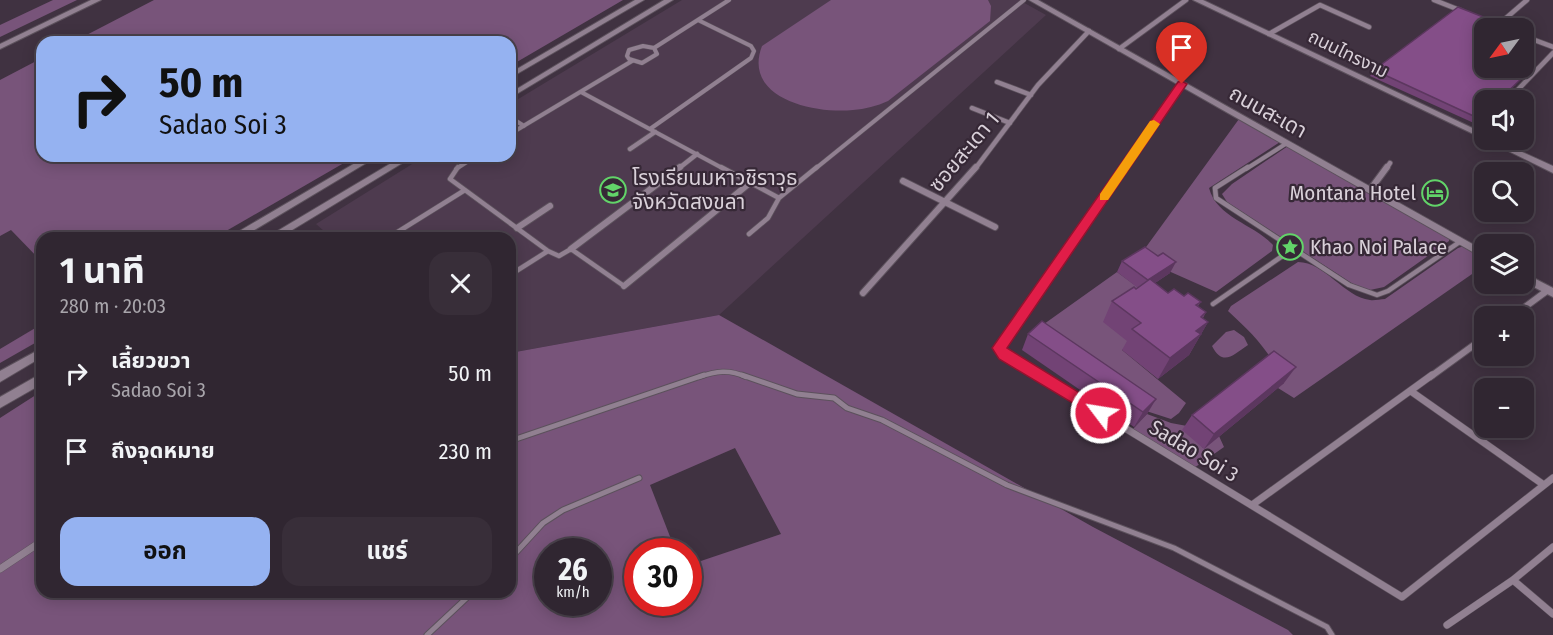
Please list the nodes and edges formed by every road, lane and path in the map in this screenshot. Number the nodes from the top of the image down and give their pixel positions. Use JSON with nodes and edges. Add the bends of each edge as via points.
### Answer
{"nodes":[{"id":1,"x":97,"y":0,"type":"edge"},
{"id":2,"x":640,"y":0,"type":"edge"},
{"id":3,"x":669,"y":0,"type":"edge"},
{"id":4,"x":729,"y":0,"type":"edge"},
{"id":5,"x":1024,"y":0,"type":"edge"},
{"id":6,"x":1033,"y":0,"type":"edge"},
{"id":7,"x":1186,"y":0,"type":"edge"},
{"id":8,"x":1197,"y":0,"type":"edge"},
{"id":9,"x":1434,"y":0,"type":"edge"},
{"id":10,"x":1527,"y":0,"type":"edge"},
{"id":11,"x":1466,"y":13,"type":"edge"},
{"id":12,"x":1507,"y":18,"type":"edge"},
{"id":13,"x":698,"y":20,"type":"junction"},
{"id":14,"x":1369,"y":27,"type":"dead end"},
{"id":15,"x":1089,"y":31,"type":"junction"},
{"id":16,"x":1269,"y":34,"type":"junction"},
{"id":17,"x":1534,"y":40,"type":"edge"},
{"id":18,"x":0,"y":47,"type":"edge"},
{"id":19,"x":1553,"y":47,"type":"edge"},
{"id":20,"x":654,"y":48,"type":"junction"},
{"id":21,"x":1119,"y":49,"type":"junction"},
{"id":22,"x":1553,"y":53,"type":"edge"},
{"id":23,"x":632,"y":61,"type":"junction"},
{"id":24,"x":516,"y":72,"type":"edge"},
{"id":25,"x":997,"y":82,"type":"dead end"},
{"id":26,"x":1182,"y":84,"type":"junction"},
{"id":27,"x":1518,"y":90,"type":"edge"},
{"id":28,"x":516,"y":92,"type":"edge"},
{"id":29,"x":581,"y":92,"type":"junction"},
{"id":30,"x":1031,"y":95,"type":"junction"},
{"id":31,"x":972,"y":108,"type":"dead end"},
{"id":32,"x":516,"y":121,"type":"edge"},
{"id":33,"x":1010,"y":123,"type":"junction"},
{"id":34,"x":524,"y":126,"type":"junction"},
{"id":35,"x":653,"y":130,"type":"junction"},
{"id":36,"x":516,"y":131,"type":"edge"},
{"id":37,"x":1474,"y":132,"type":"edge"},
{"id":38,"x":1287,"y":143,"type":"junction"},
{"id":39,"x":630,"y":149,"type":"dead end"},
{"id":40,"x":1511,"y":150,"type":"edge"},
{"id":41,"x":697,"y":154,"type":"junction"},
{"id":42,"x":364,"y":162,"type":"edge"},
{"id":43,"x":400,"y":162,"type":"edge"},
{"id":44,"x":467,"y":162,"type":"edge"},
{"id":45,"x":1390,"y":163,"type":"dead end"},
{"id":46,"x":1553,"y":170,"type":"edge"},
{"id":47,"x":903,"y":181,"type":"dead end"},
{"id":48,"x":751,"y":182,"type":"junction"},
{"id":49,"x":465,"y":190,"type":"junction"},
{"id":50,"x":1370,"y":190,"type":"junction"},
{"id":51,"x":779,"y":198,"type":"junction"},
{"id":52,"x":944,"y":202,"type":"junction"},
{"id":53,"x":550,"y":206,"type":"dead end"},
{"id":54,"x":995,"y":227,"type":"dead end"},
{"id":55,"x":517,"y":228,"type":"junction"},
{"id":56,"x":244,"y":232,"type":"edge"},
{"id":57,"x":282,"y":232,"type":"edge"},
{"id":58,"x":398,"y":232,"type":"edge"},
{"id":59,"x":749,"y":234,"type":"dead end"},
{"id":60,"x":1461,"y":241,"type":"junction"},
{"id":61,"x":571,"y":249,"type":"junction"},
{"id":62,"x":1474,"y":249,"type":"edge"},
{"id":63,"x":1292,"y":250,"type":"junction"},
{"id":64,"x":548,"y":251,"type":"junction"},
{"id":65,"x":516,"y":271,"type":"edge"},
{"id":66,"x":1534,"y":282,"type":"edge"},
{"id":67,"x":624,"y":286,"type":"joint"},
{"id":68,"x":1551,"y":291,"type":"edge"},
{"id":69,"x":863,"y":293,"type":"dead end"},
{"id":70,"x":1213,"y":304,"type":"dead end"},
{"id":71,"x":1528,"y":306,"type":"edge"},
{"id":72,"x":1474,"y":345,"type":"edge"},
{"id":73,"x":36,"y":356,"type":"edge"},
{"id":74,"x":0,"y":377,"type":"edge"},
{"id":75,"x":36,"y":382,"type":"edge"},
{"id":76,"x":1412,"y":392,"type":"junction"},
{"id":77,"x":0,"y":403,"type":"edge"},
{"id":78,"x":516,"y":439,"type":"edge"},
{"id":79,"x":639,"y":478,"type":"dead end"},
{"id":80,"x":1553,"y":478,"type":"edge"},
{"id":81,"x":1544,"y":485,"type":"junction"},
{"id":82,"x":1252,"y":505,"type":"junction"},
{"id":83,"x":36,"y":545,"type":"edge"},
{"id":84,"x":1553,"y":547,"type":"edge"},
{"id":85,"x":516,"y":552,"type":"edge"},
{"id":86,"x":0,"y":569,"type":"edge"},
{"id":87,"x":1514,"y":580,"type":"junction"},
{"id":88,"x":467,"y":598,"type":"edge"},
{"id":89,"x":1553,"y":614,"type":"edge"},
{"id":90,"x":1448,"y":626,"type":"dead end"},
{"id":91,"x":427,"y":635,"type":"edge"},
{"id":92,"x":1332,"y":635,"type":"edge"}],
"edges":[{"from":1,"to":18,"type":"street"},
{"from":2,"to":24,"type":"street"},
{"from":3,"to":28,"type":"street"},
{"from":4,"to":13,"type":"lane"},
{"from":5,"to":51,"type":"lane"},
{"from":6,"to":15,"type":"street","name":"ถนนสะเดา"},
{"from":7,"to":21,"type":"street"},
{"from":8,"to":16,"type":"street","name":"ถนนไทรงาม"},
{"from":9,"to":11,"type":"street"},
{"from":10,"to":12,"type":"street"},
{"from":13,"to":20,"type":"lane"},
{"from":13,"to":35,"type":"lane","via":[[754,51],[751,58]]},
{"from":14,"to":16,"type":"street","via":[[1320,5]]},
{"from":15,"to":21,"type":"street","name":"ถนนสะเดา"},
{"from":15,"to":30,"type":"street","name":"ซอยสะเดา 1"},
{"from":16,"to":37,"type":"street","name":"ถนนไทรงาม"},
{"from":17,"to":19,"type":"street"},
{"from":20,"to":23,"type":"lane","via":[[657,54],[652,59]]},
{"from":20,"to":23,"type":"lane","via":[[632,48],[627,56]]},
{"from":21,"to":26,"type":"street","name":"ถนนสะเดา"},
{"from":22,"to":27,"type":"street"},
{"from":23,"to":29,"type":"lane"},
{"from":25,"to":30,"type":"street"},
{"from":26,"to":38,"type":"street","name":"ถนนสะเดา"},
{"from":26,"to":82,"type":"street","name":"Sadao Soi 3","via":[[999,348],[1004,356]]},
{"from":29,"to":34,"type":"lane"},
{"from":29,"to":35,"type":"lane"},
{"from":30,"to":33,"type":"street","name":"ซอยสะเดา 1"},
{"from":31,"to":33,"type":"street"},
{"from":32,"to":34,"type":"lane"},
{"from":33,"to":52,"type":"street","name":"ซอยสะเดา 1"},
{"from":34,"to":36,"type":"lane"},
{"from":35,"to":39,"type":"street"},
{"from":35,"to":41,"type":"lane"},
{"from":38,"to":50,"type":"street","name":"ถนนสะเดา"},
{"from":38,"to":63,"type":"lane","via":[[1215,188],[1216,198],[1227,207]]},
{"from":40,"to":46,"type":"street"},
{"from":41,"to":48,"type":"lane"},
{"from":41,"to":61,"type":"street"},
{"from":42,"to":56,"type":"street"},
{"from":43,"to":57,"type":"street"},
{"from":44,"to":49,"type":"lane","via":[[450,179]]},
{"from":45,"to":50,"type":"street"},
{"from":47,"to":52,"type":"street"},
{"from":48,"to":51,"type":"lane"},
{"from":48,"to":67,"type":"street"},
{"from":49,"to":55,"type":"lane"},
{"from":49,"to":58,"type":"lane"},
{"from":50,"to":60,"type":"street","name":"ถนนสะเดา"},
{"from":51,"to":59,"type":"lane","via":[[768,218]]},
{"from":52,"to":54,"type":"street"},
{"from":52,"to":69,"type":"street","name":"ซอยสะเดา 1"},
{"from":53,"to":55,"type":"street"},
{"from":55,"to":64,"type":"lane"},
{"from":60,"to":62,"type":"street","name":"ถนนสะเดา"},
{"from":60,"to":63,"type":"lane","via":[[1377,295],[1349,285]]},
{"from":61,"to":64,"type":"lane","via":[[559,256]]},
{"from":61,"to":67,"type":"lane"},
{"from":63,"to":70,"type":"lane"},
{"from":64,"to":65,"type":"lane"},
{"from":66,"to":68,"type":"street"},
{"from":68,"to":71,"type":"street"},
{"from":72,"to":76,"type":"street"},
{"from":73,"to":74,"type":"street"},
{"from":75,"to":77,"type":"street"},
{"from":76,"to":81,"type":"street"},
{"from":76,"to":82,"type":"street"},
{"from":78,"to":92,"type":"lane","via":[[714,372],[733,371],[797,394],[834,398],[847,408],[882,420],[1007,485],[1174,548],[1327,627]]},
{"from":79,"to":85,"type":"lane","via":[[563,510],[543,523]]},
{"from":80,"to":81,"type":"street"},
{"from":81,"to":82,"type":"street","name":"Sadao Soi 3","via":[[1402,597]]},
{"from":83,"to":86,"type":"street"},
{"from":84,"to":87,"type":"street"},
{"from":87,"to":89,"type":"street"},
{"from":87,"to":90,"type":"street"},
{"from":88,"to":91,"type":"lane"}]}
